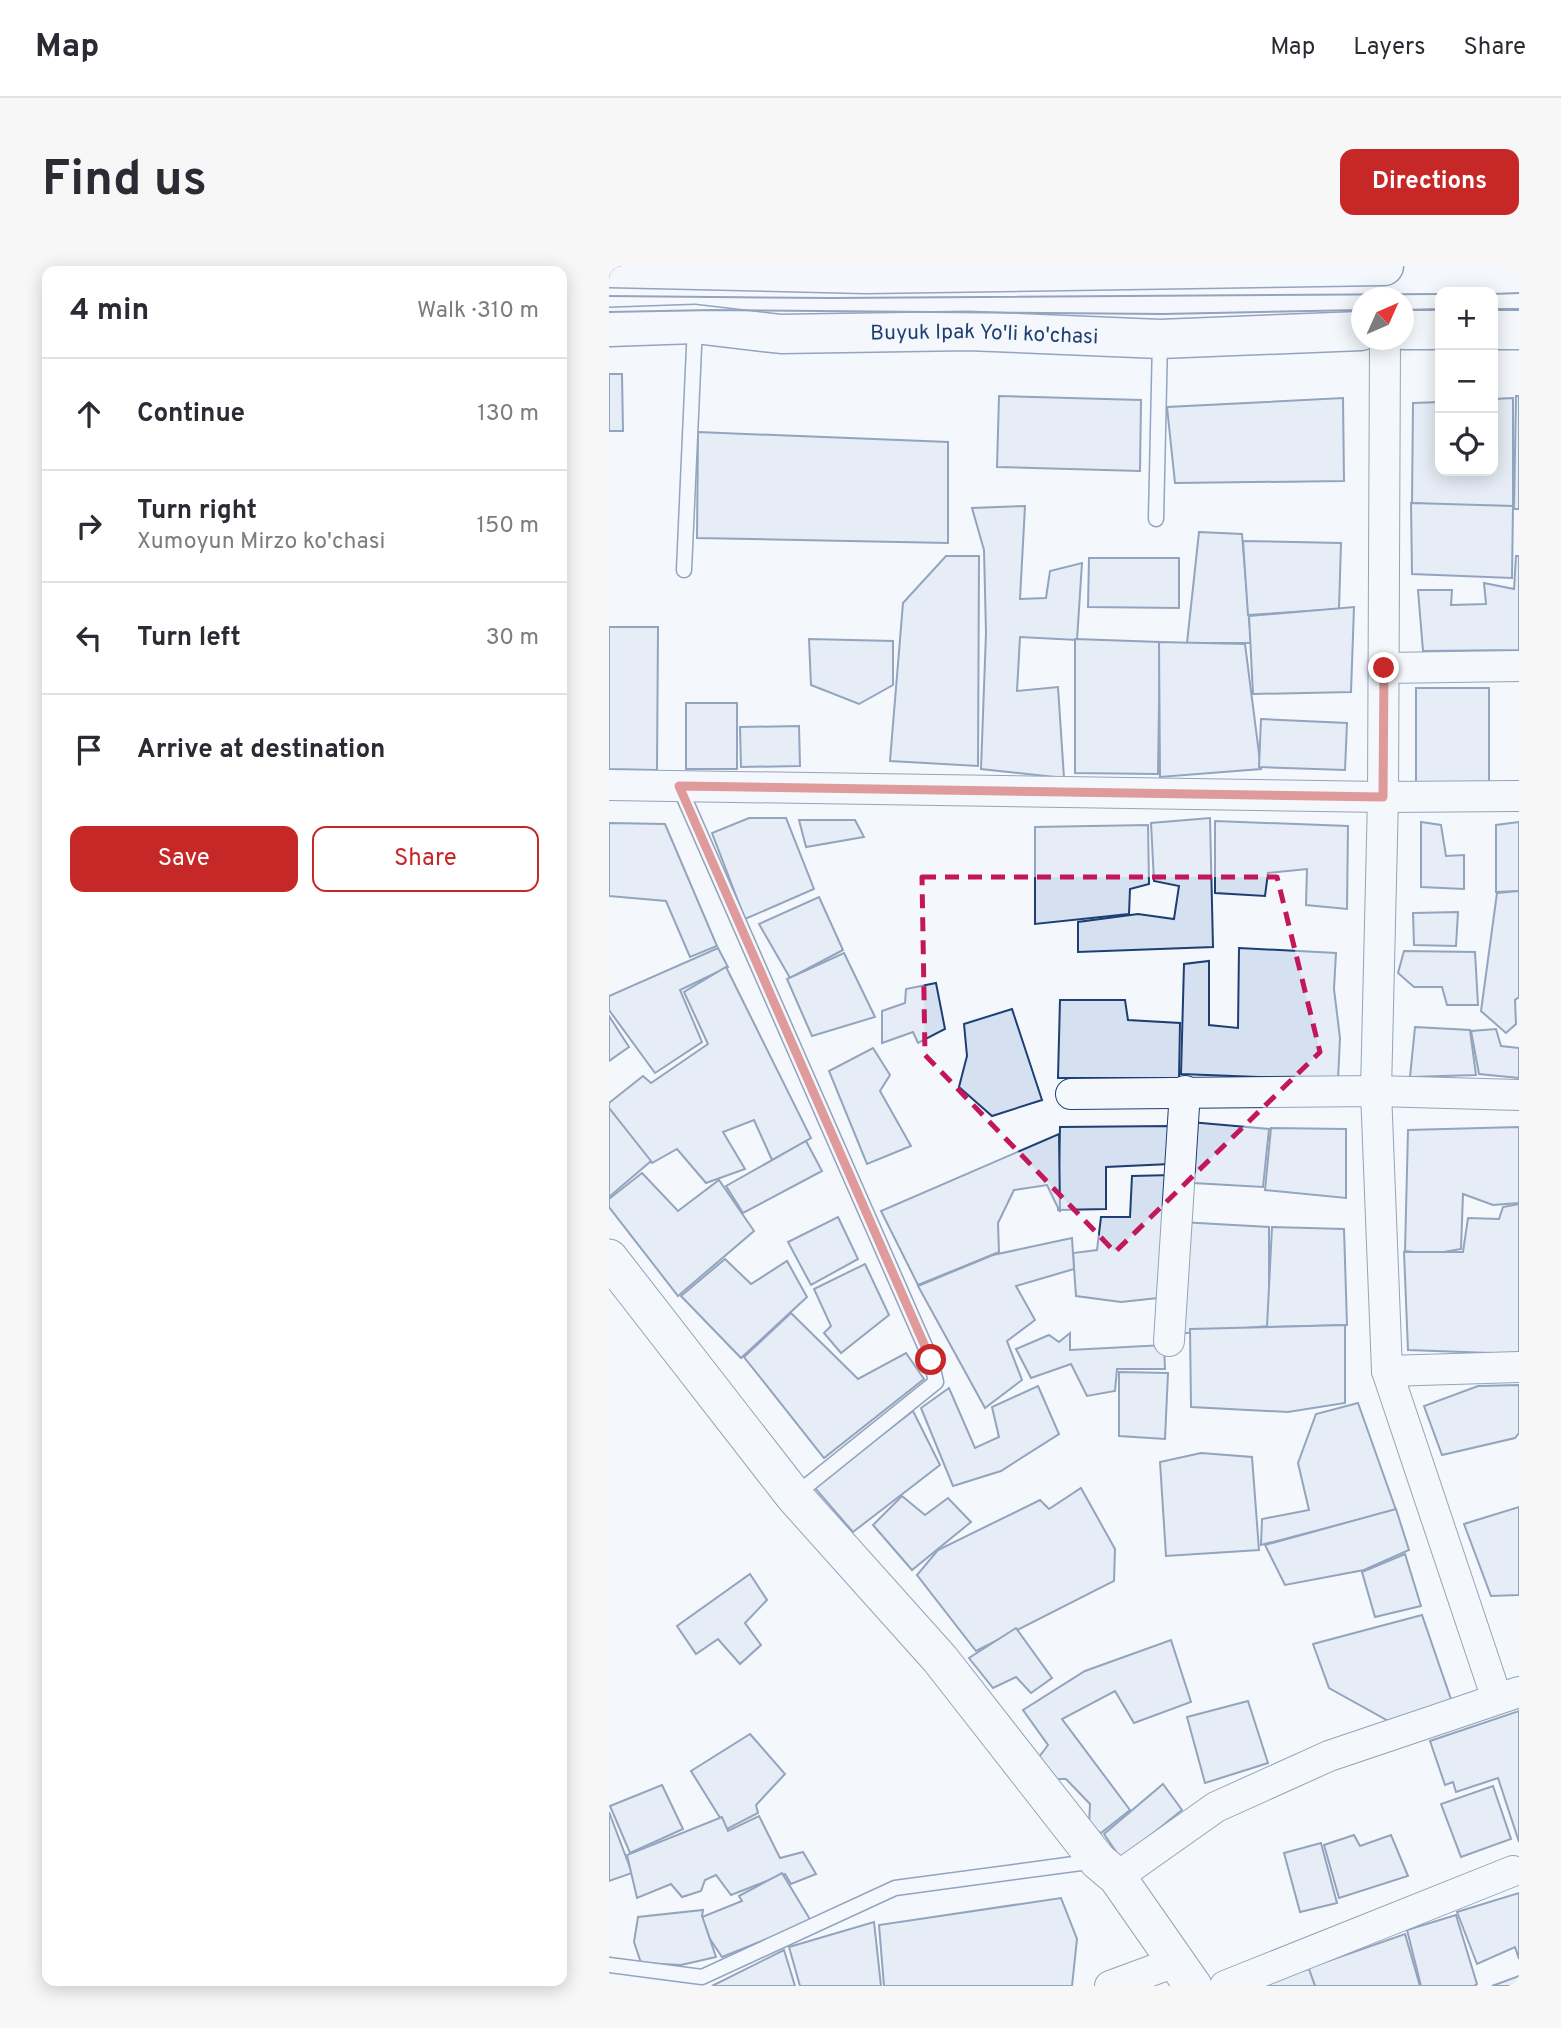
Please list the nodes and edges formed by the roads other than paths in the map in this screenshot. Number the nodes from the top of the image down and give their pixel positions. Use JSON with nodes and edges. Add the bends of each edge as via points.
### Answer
{"nodes":[{"id":1,"x":1384,"y":266,"type":"edge"},
{"id":2,"x":609,"y":268,"type":"edge"},
{"id":3,"x":695,"y":324,"type":"junction"},
{"id":4,"x":609,"y":327,"type":"edge"},
{"id":5,"x":1414,"y":330,"type":"edge"},
{"id":6,"x":1435,"y":330,"type":"edge"},
{"id":7,"x":1498,"y":330,"type":"edge"},
{"id":8,"x":1519,"y":330,"type":"edge"},
{"id":9,"x":1351,"y":331,"type":"edge"},
{"id":10,"x":1160,"y":339,"type":"junction"},
{"id":11,"x":1385,"y":350,"type":"edge"},
{"id":12,"x":1156,"y":519,"type":"dead end"},
{"id":13,"x":684,"y":570,"type":"dead end"},
{"id":14,"x":1519,"y":666,"type":"edge"},
{"id":15,"x":1384,"y":668,"type":"junction"},
{"id":16,"x":609,"y":785,"type":"edge"},
{"id":17,"x":679,"y":786,"type":"junction"},
{"id":18,"x":1519,"y":796,"type":"edge"},
{"id":19,"x":1383,"y":797,"type":"junction"},
{"id":20,"x":1185,"y":1091,"type":"junction"},
{"id":21,"x":1376,"y":1091,"type":"junction"},
{"id":22,"x":1071,"y":1094,"type":"dead end"},
{"id":23,"x":1519,"y":1095,"type":"edge"},
{"id":24,"x":609,"y":1258,"type":"edge"},
{"id":25,"x":1169,"y":1340,"type":"dead end"},
{"id":26,"x":1519,"y":1367,"type":"edge"},
{"id":27,"x":1387,"y":1371,"type":"junction"},
{"id":28,"x":794,"y":1496,"type":"junction"},
{"id":29,"x":1508,"y":1695,"type":"edge"},
{"id":30,"x":1107,"y":1869,"type":"junction"},
{"id":31,"x":1513,"y":1871,"type":"dead end"},
{"id":32,"x":609,"y":1965,"type":"edge"},
{"id":33,"x":1184,"y":1974,"type":"edge"},
{"id":34,"x":1110,"y":1986,"type":"edge"},
{"id":35,"x":1225,"y":1986,"type":"edge"}],
"edges":[{"from":1,"to":2,"type":"main road","via":[[866,274]]},
{"from":3,"to":4,"type":"main road","name":"Buyuk Ipak Yo'li ko'chasi"},
{"from":3,"to":10,"type":"main road","name":"Buyuk Ipak Yo'li ko'chasi","via":[[781,334],[968,331]]},
{"from":3,"to":13,"type":"lane"},
{"from":5,"to":6,"type":"main road"},
{"from":7,"to":8,"type":"main road"},
{"from":9,"to":10,"type":"main road","name":"Buyuk Ipak Yo'li ko'chasi"},
{"from":10,"to":12,"type":"lane"},
{"from":11,"to":15,"type":"street"},
{"from":14,"to":15,"type":"street"},
{"from":15,"to":19,"type":"street"},
{"from":16,"to":17,"type":"street"},
{"from":17,"to":19,"type":"street"},
{"from":17,"to":28,"type":"lane","via":[[931,1360],[936,1382]]},
{"from":18,"to":19,"type":"street"},
{"from":19,"to":21,"type":"street"},
{"from":20,"to":21,"type":"street"},
{"from":20,"to":22,"type":"street"},
{"from":20,"to":25,"type":"street"},
{"from":21,"to":23,"type":"street"},
{"from":21,"to":27,"type":"street"},
{"from":24,"to":28,"type":"street"},
{"from":26,"to":27,"type":"street"},
{"from":27,"to":29,"type":"street"},
{"from":28,"to":30,"type":"street","via":[[940,1659]]},
{"from":29,"to":30,"type":"street","via":[[1329,1756],[1216,1807]]},
{"from":30,"to":32,"type":"lane","via":[[895,1888],[702,1977]]},
{"from":30,"to":33,"type":"street"},
{"from":31,"to":35,"type":"street"},
{"from":33,"to":34,"type":"street"}]}
